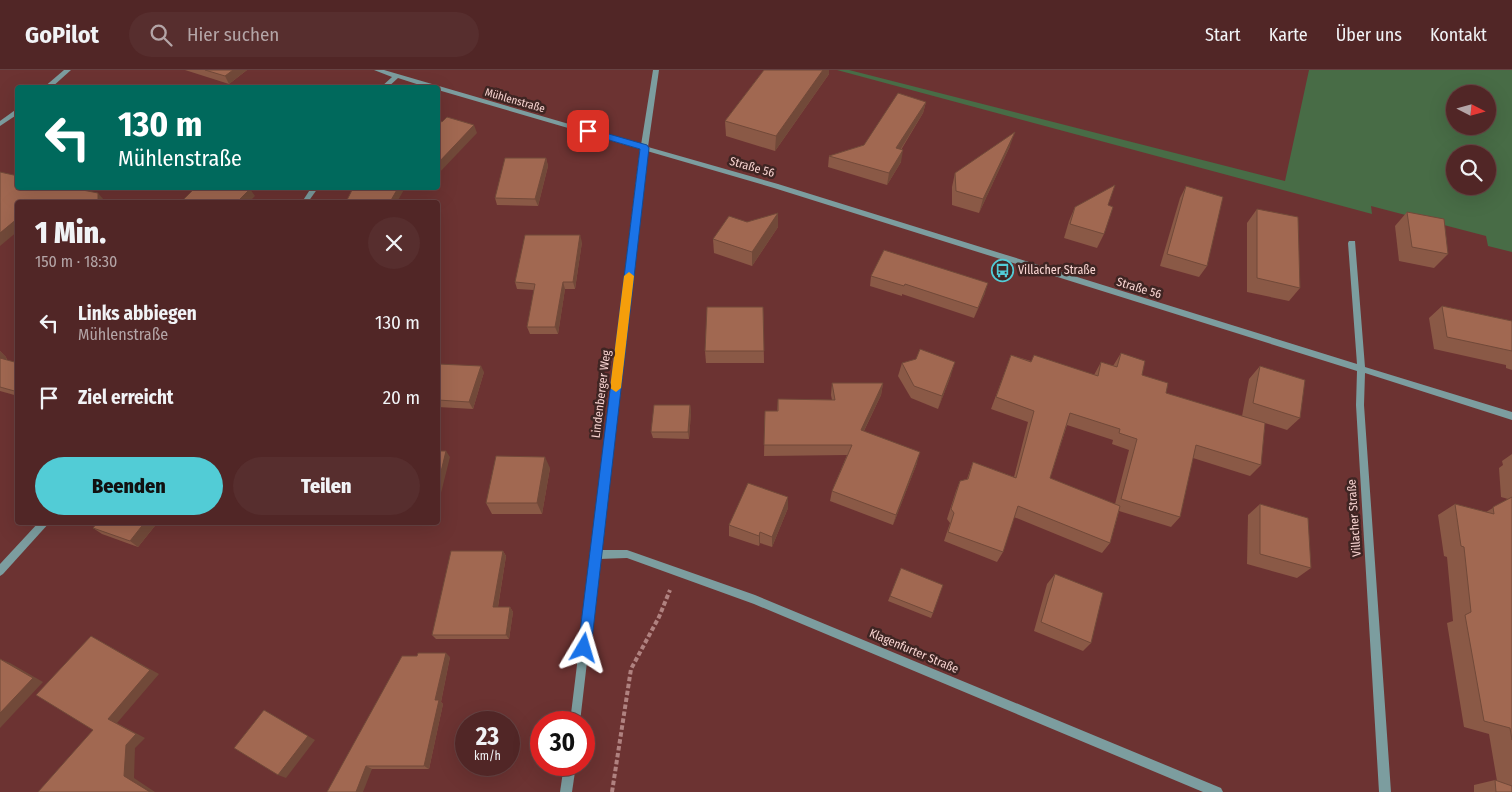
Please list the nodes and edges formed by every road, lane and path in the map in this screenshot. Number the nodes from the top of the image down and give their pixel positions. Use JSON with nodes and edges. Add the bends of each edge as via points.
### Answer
{"nodes":[{"id":1,"x":68,"y":70,"type":"edge"},
{"id":2,"x":377,"y":70,"type":"edge"},
{"id":3,"x":656,"y":70,"type":"edge"},
{"id":4,"x":397,"y":76,"type":"junction"},
{"id":5,"x":50,"y":85,"type":"edge"},
{"id":6,"x":386,"y":85,"type":"edge"},
{"id":7,"x":427,"y":85,"type":"edge"},
{"id":8,"x":440,"y":89,"type":"edge"},
{"id":9,"x":15,"y":112,"type":"edge"},
{"id":10,"x":0,"y":124,"type":"edge"},
{"id":11,"x":644,"y":148,"type":"junction"},
{"id":12,"x":1352,"y":243,"type":"dead end"},
{"id":13,"x":1361,"y":368,"type":"junction"},
{"id":14,"x":1512,"y":416,"type":"edge"},
{"id":15,"x":43,"y":525,"type":"edge"},
{"id":16,"x":596,"y":555,"type":"junction"},
{"id":17,"x":0,"y":571,"type":"edge"},
{"id":18,"x":678,"y":571,"type":"junction"},
{"id":19,"x":576,"y":711,"type":"edge"},
{"id":20,"x":568,"y":776,"type":"edge"},
{"id":21,"x":566,"y":792,"type":"edge"},
{"id":22,"x":612,"y":792,"type":"edge"},
{"id":23,"x":1217,"y":792,"type":"edge"},
{"id":24,"x":1385,"y":792,"type":"edge"}],
"edges":[{"from":1,"to":5,"type":"street"},
{"from":2,"to":4,"type":"street","name":"Mühlenstraße"},
{"from":3,"to":11,"type":"street","name":"Lindenberger Weg"},
{"from":4,"to":6,"type":"street"},
{"from":4,"to":7,"type":"street","name":"Mühlenstraße"},
{"from":8,"to":11,"type":"street","name":"Mühlenstraße"},
{"from":9,"to":10,"type":"street"},
{"from":11,"to":13,"type":"street","name":"Straße 56"},
{"from":11,"to":16,"type":"street","name":"Lindenberger Weg"},
{"from":12,"to":13,"type":"street","name":"Villacher Straße"},
{"from":13,"to":14,"type":"street","name":"Straße 56"},
{"from":13,"to":24,"type":"street","name":"Villacher Straße","via":[[1360,414]]},
{"from":15,"to":17,"type":"street"},
{"from":16,"to":18,"type":"street","name":"Klagenfurter Straße","via":[[627,554]]},
{"from":16,"to":19,"type":"street","name":"Lindenberger Weg"},
{"from":18,"to":22,"type":"path","via":[[659,617],[631,669]]},
{"from":18,"to":23,"type":"street","name":"Klagenfurter Straße"},
{"from":20,"to":21,"type":"street"}]}
